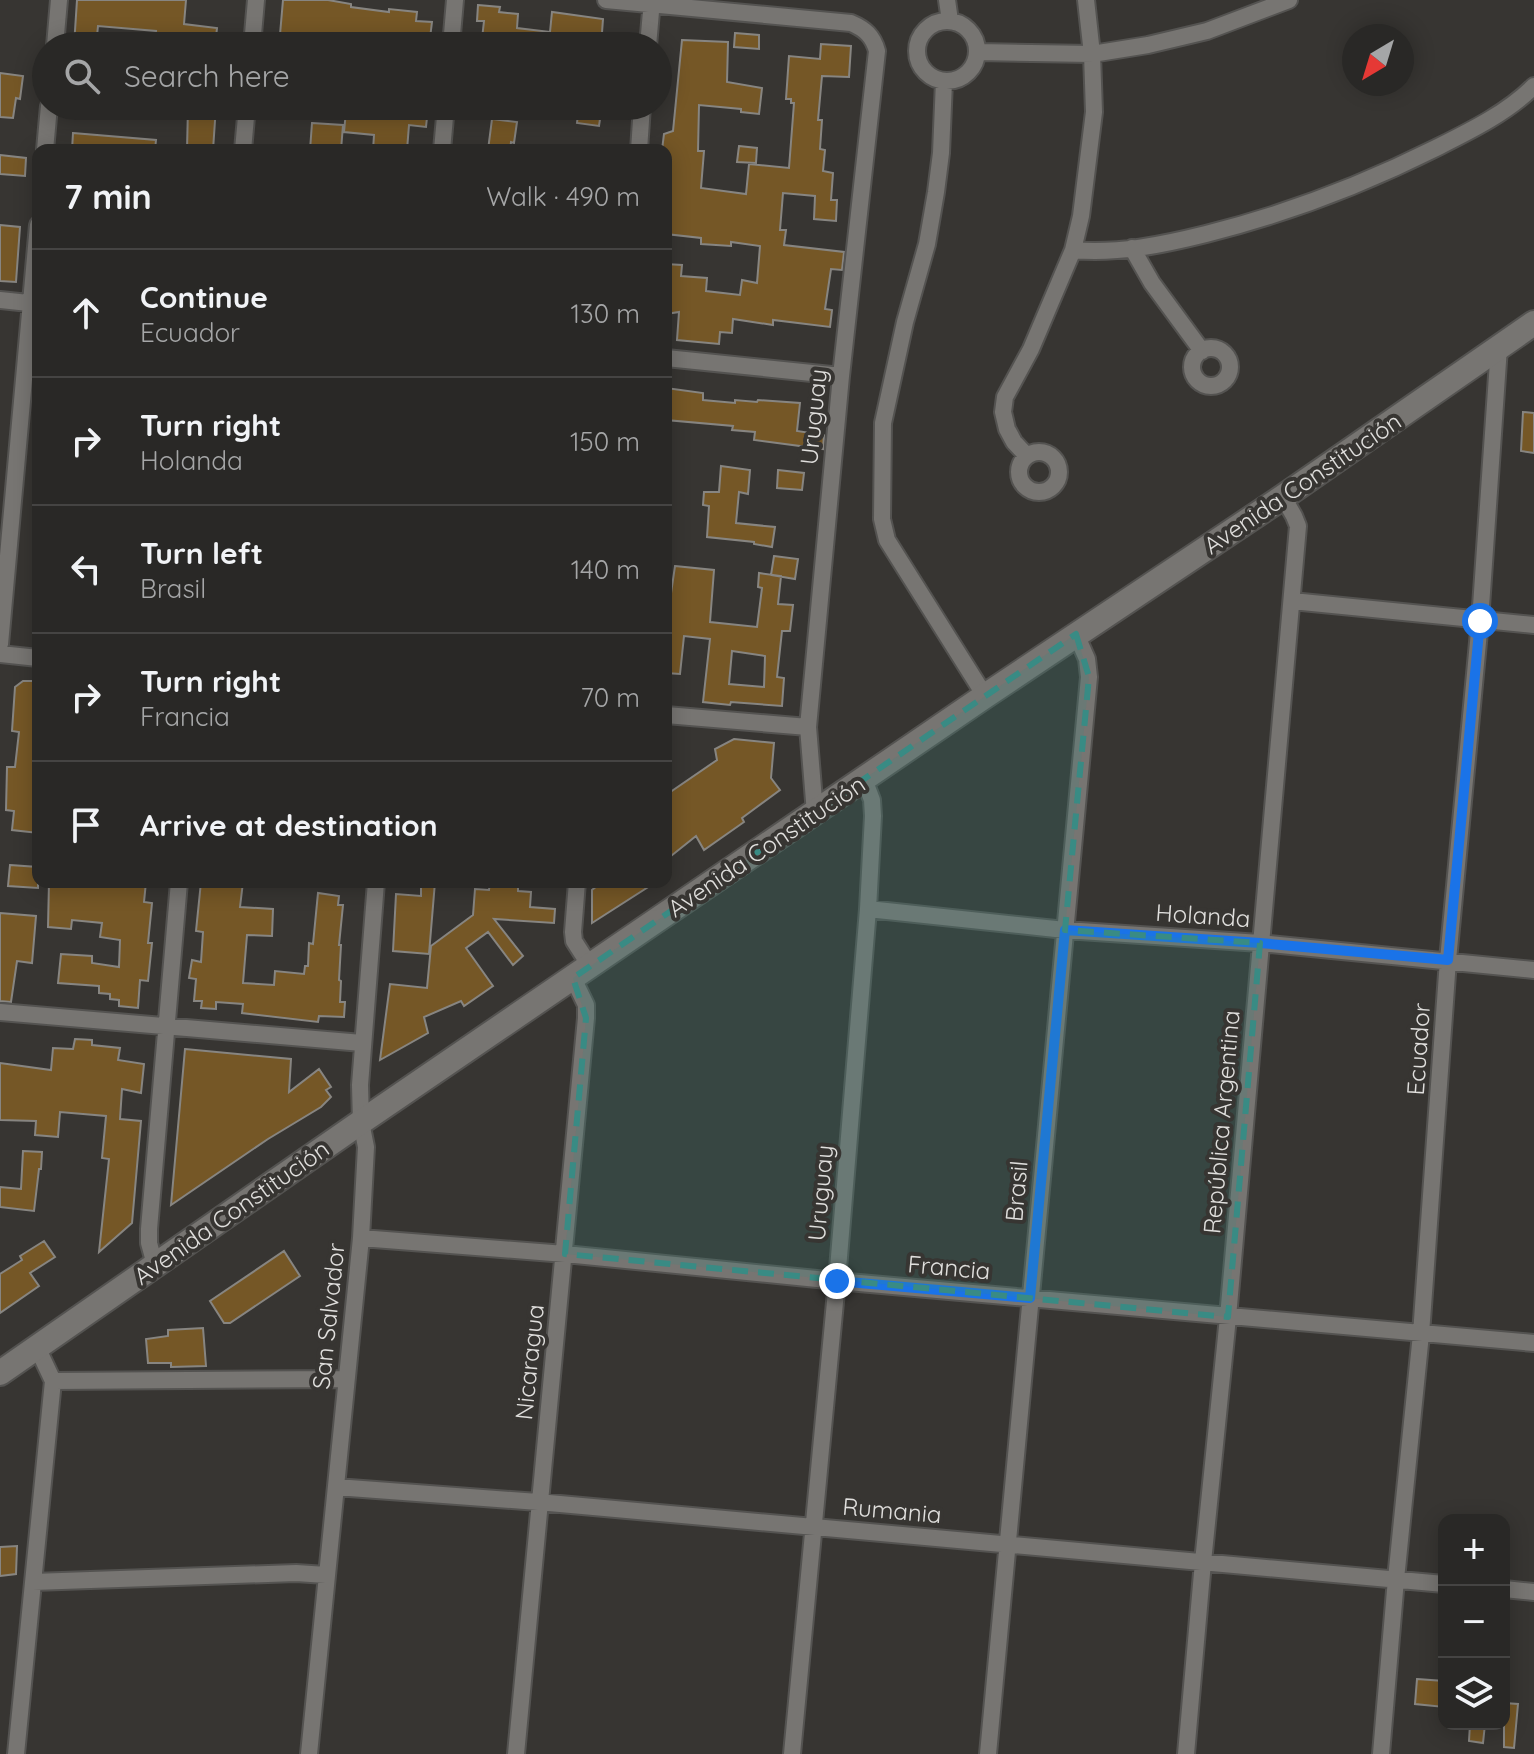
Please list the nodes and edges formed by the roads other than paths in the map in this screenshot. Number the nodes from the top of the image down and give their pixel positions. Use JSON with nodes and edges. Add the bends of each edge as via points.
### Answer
{"nodes":[{"id":1,"x":59,"y":0,"type":"edge"},
{"id":2,"x":256,"y":0,"type":"edge"},
{"id":3,"x":455,"y":0,"type":"edge"},
{"id":4,"x":606,"y":0,"type":"edge"},
{"id":5,"x":947,"y":0,"type":"edge"},
{"id":6,"x":1086,"y":0,"type":"edge"},
{"id":7,"x":1289,"y":0,"type":"edge"},
{"id":8,"x":652,"y":2,"type":"edge"},
{"id":9,"x":950,"y":21,"type":"junction"},
{"id":10,"x":56,"y":32,"type":"edge"},
{"id":11,"x":253,"y":32,"type":"edge"},
{"id":12,"x":452,"y":32,"type":"edge"},
{"id":13,"x":649,"y":32,"type":"edge"},
{"id":14,"x":978,"y":52,"type":"junction"},
{"id":15,"x":1092,"y":54,"type":"junction"},
{"id":16,"x":944,"y":81,"type":"junction"},
{"id":17,"x":1534,"y":86,"type":"edge"},
{"id":18,"x":48,"y":120,"type":"edge"},
{"id":19,"x":246,"y":120,"type":"edge"},
{"id":20,"x":445,"y":120,"type":"edge"},
{"id":21,"x":641,"y":120,"type":"edge"},
{"id":22,"x":46,"y":144,"type":"edge"},
{"id":23,"x":244,"y":144,"type":"edge"},
{"id":24,"x":443,"y":144,"type":"edge"},
{"id":25,"x":639,"y":144,"type":"edge"},
{"id":26,"x":1132,"y":248,"type":"junction"},
{"id":27,"x":1073,"y":250,"type":"junction"},
{"id":28,"x":0,"y":300,"type":"edge"},
{"id":29,"x":32,"y":303,"type":"edge"},
{"id":30,"x":32,"y":323,"type":"edge"},
{"id":31,"x":1534,"y":323,"type":"edge"},
{"id":32,"x":1499,"y":347,"type":"junction"},
{"id":33,"x":1202,"y":351,"type":"dead end"},
{"id":34,"x":672,"y":359,"type":"edge"},
{"id":35,"x":841,"y":376,"type":"junction"},
{"id":36,"x":1027,"y":456,"type":"dead end"},
{"id":37,"x":1283,"y":497,"type":"junction"},
{"id":38,"x":1292,"y":601,"type":"junction"},
{"id":39,"x":1480,"y":621,"type":"junction"},
{"id":40,"x":1534,"y":625,"type":"edge"},
{"id":41,"x":1076,"y":634,"type":"junction"},
{"id":42,"x":0,"y":644,"type":"edge"},
{"id":43,"x":0,"y":654,"type":"edge"},
{"id":44,"x":32,"y":657,"type":"edge"},
{"id":45,"x":985,"y":696,"type":"junction"},
{"id":46,"x":672,"y":716,"type":"edge"},
{"id":47,"x":808,"y":727,"type":"junction"},
{"id":48,"x":864,"y":779,"type":"junction"},
{"id":49,"x":815,"y":813,"type":"junction"},
{"id":50,"x":178,"y":888,"type":"edge"},
{"id":51,"x":375,"y":888,"type":"edge"},
{"id":52,"x":577,"y":888,"type":"edge"},
{"id":53,"x":868,"y":909,"type":"junction"},
{"id":54,"x":1065,"y":930,"type":"junction"},
{"id":55,"x":1260,"y":943,"type":"junction"},
{"id":56,"x":1448,"y":960,"type":"junction"},
{"id":57,"x":1534,"y":970,"type":"edge"},
{"id":58,"x":581,"y":972,"type":"junction"},
{"id":59,"x":0,"y":1012,"type":"edge"},
{"id":60,"x":166,"y":1026,"type":"junction"},
{"id":61,"x":362,"y":1043,"type":"junction"},
{"id":62,"x":361,"y":1122,"type":"junction"},
{"id":63,"x":361,"y":1238,"type":"junction"},
{"id":64,"x":565,"y":1254,"type":"junction"},
{"id":65,"x":155,"y":1265,"type":"junction"},
{"id":66,"x":837,"y":1281,"type":"junction"},
{"id":67,"x":1030,"y":1298,"type":"junction"},
{"id":68,"x":1228,"y":1317,"type":"junction"},
{"id":69,"x":1421,"y":1334,"type":"junction"},
{"id":70,"x":1534,"y":1343,"type":"edge"},
{"id":71,"x":37,"y":1347,"type":"junction"},
{"id":72,"x":0,"y":1373,"type":"edge"},
{"id":73,"x":345,"y":1379,"type":"junction"},
{"id":74,"x":53,"y":1381,"type":"junction"},
{"id":75,"x":336,"y":1487,"type":"junction"},
{"id":76,"x":538,"y":1502,"type":"junction"},
{"id":77,"x":813,"y":1527,"type":"junction"},
{"id":78,"x":1007,"y":1545,"type":"junction"},
{"id":79,"x":1203,"y":1562,"type":"junction"},
{"id":80,"x":326,"y":1575,"type":"junction"},
{"id":81,"x":1396,"y":1579,"type":"junction"},
{"id":82,"x":33,"y":1582,"type":"junction"},
{"id":83,"x":1438,"y":1583,"type":"edge"},
{"id":84,"x":1510,"y":1590,"type":"edge"},
{"id":85,"x":1534,"y":1592,"type":"edge"},
{"id":86,"x":16,"y":1754,"type":"edge"},
{"id":87,"x":309,"y":1754,"type":"edge"},
{"id":88,"x":516,"y":1754,"type":"edge"},
{"id":89,"x":792,"y":1754,"type":"edge"},
{"id":90,"x":988,"y":1754,"type":"edge"},
{"id":91,"x":1186,"y":1754,"type":"edge"},
{"id":92,"x":1381,"y":1754,"type":"edge"}],
"edges":[{"from":1,"to":10,"type":"street"},
{"from":2,"to":11,"type":"street"},
{"from":3,"to":12,"type":"street"},
{"from":4,"to":8,"type":"street"},
{"from":5,"to":9,"type":"street"},
{"from":6,"to":15,"type":"street"},
{"from":7,"to":15,"type":"street","via":[[1207,31]]},
{"from":8,"to":13,"type":"street"},
{"from":8,"to":35,"type":"street","name":"Uruguay","via":[[851,23],[875,42]]},
{"from":9,"to":14,"type":"street","via":[[967,28]]},
{"from":9,"to":16,"type":"street","via":[[924,31],[917,48],[927,74]]},
{"from":14,"to":15,"type":"street"},
{"from":14,"to":16,"type":"street","via":[[964,77]]},
{"from":15,"to":27,"type":"street","via":[[1094,112]]},
{"from":16,"to":45,"type":"street","via":[[930,231],[883,423],[882,519],[887,540]]},
{"from":17,"to":26,"type":"street","via":[[1460,136],[1318,201],[1249,223]]},
{"from":18,"to":22,"type":"street"},
{"from":19,"to":23,"type":"street"},
{"from":20,"to":24,"type":"street"},
{"from":21,"to":25,"type":"street"},
{"from":26,"to":27,"type":"street"},
{"from":26,"to":33,"type":"street"},
{"from":27,"to":36,"type":"street","via":[[1005,397],[1007,429]]},
{"from":28,"to":29,"type":"street"},
{"from":30,"to":42,"type":"street"},
{"from":31,"to":32,"type":"main road","name":"Avenida Constitución"},
{"from":32,"to":37,"type":"main road","name":"Avenida Constitución"},
{"from":32,"to":39,"type":"street","name":"Ecuador"},
{"from":34,"to":35,"type":"street"},
{"from":35,"to":47,"type":"street","name":"Uruguay"},
{"from":37,"to":38,"type":"street","name":"República Argentina","via":[[1298,526]]},
{"from":37,"to":41,"type":"main road","name":"Avenida Constitución"},
{"from":38,"to":39,"type":"street"},
{"from":38,"to":55,"type":"street","name":"República Argentina"},
{"from":39,"to":40,"type":"street"},
{"from":39,"to":56,"type":"street","name":"Ecuador"},
{"from":41,"to":45,"type":"main road","name":"Avenida Constitución"},
{"from":41,"to":54,"type":"street","name":"Brasil","via":[[1089,677]]},
{"from":43,"to":44,"type":"street"},
{"from":45,"to":48,"type":"main road","name":"Avenida Constitución"},
{"from":46,"to":47,"type":"street"},
{"from":47,"to":49,"type":"street","name":"Uruguay"},
{"from":48,"to":49,"type":"main road","name":"Avenida Constitución"},
{"from":48,"to":53,"type":"street","name":"Uruguay","via":[[873,816]]},
{"from":49,"to":58,"type":"main road","name":"Avenida Constitución"},
{"from":50,"to":60,"type":"street"},
{"from":51,"to":61,"type":"street","name":"San Salvador"},
{"from":52,"to":58,"type":"street","name":"Nicaragua","via":[[573,932]]},
{"from":53,"to":54,"type":"street","name":"Holanda"},
{"from":53,"to":66,"type":"street","name":"Uruguay"},
{"from":54,"to":55,"type":"street","name":"Holanda"},
{"from":54,"to":67,"type":"street","name":"Brasil"},
{"from":55,"to":56,"type":"street","name":"Holanda"},
{"from":55,"to":68,"type":"street","name":"República Argentina"},
{"from":56,"to":57,"type":"street","name":"Holanda"},
{"from":56,"to":69,"type":"street","name":"Ecuador"},
{"from":58,"to":62,"type":"main road","name":"Avenida Constitución"},
{"from":58,"to":64,"type":"street","name":"Nicaragua","via":[[586,1018]]},
{"from":59,"to":60,"type":"street"},
{"from":60,"to":61,"type":"street"},
{"from":60,"to":65,"type":"street","via":[[149,1229]]},
{"from":61,"to":62,"type":"street","name":"San Salvador"},
{"from":62,"to":63,"type":"street","name":"San Salvador","via":[[366,1147]]},
{"from":62,"to":65,"type":"main road","name":"Avenida Constitución"},
{"from":63,"to":64,"type":"street","name":"Francia"},
{"from":63,"to":73,"type":"street","name":"San Salvador"},
{"from":64,"to":66,"type":"street","name":"Francia"},
{"from":64,"to":76,"type":"street","name":"Nicaragua"},
{"from":65,"to":71,"type":"main road","name":"Avenida Constitución"},
{"from":66,"to":67,"type":"street","name":"Francia"},
{"from":66,"to":77,"type":"street","name":"Uruguay"},
{"from":67,"to":68,"type":"street","name":"Francia"},
{"from":67,"to":78,"type":"street","name":"Brasil"},
{"from":68,"to":69,"type":"street","name":"Francia"},
{"from":68,"to":79,"type":"street","name":"República Argentina"},
{"from":69,"to":70,"type":"street","name":"Francia"},
{"from":69,"to":81,"type":"street","name":"Ecuador"},
{"from":71,"to":72,"type":"main road","name":"Avenida Constitución"},
{"from":71,"to":74,"type":"street"},
{"from":73,"to":74,"type":"street"},
{"from":73,"to":75,"type":"street","name":"San Salvador"},
{"from":74,"to":82,"type":"street"},
{"from":75,"to":76,"type":"street","name":"Rumania"},
{"from":75,"to":80,"type":"street","name":"San Salvador"},
{"from":76,"to":77,"type":"street","name":"Rumania"},
{"from":76,"to":88,"type":"street","name":"Nicaragua"},
{"from":77,"to":78,"type":"street","name":"Rumania"},
{"from":77,"to":89,"type":"street","name":"Uruguay"},
{"from":78,"to":79,"type":"street","name":"Rumania"},
{"from":78,"to":90,"type":"street","name":"Brasil"},
{"from":79,"to":81,"type":"street","name":"Rumania"},
{"from":79,"to":91,"type":"street","name":"República Argentina"},
{"from":80,"to":82,"type":"street"},
{"from":80,"to":87,"type":"street","name":"San Salvador"},
{"from":81,"to":83,"type":"street","name":"Rumania"},
{"from":81,"to":92,"type":"street","name":"Ecuador"},
{"from":82,"to":86,"type":"street"},
{"from":84,"to":85,"type":"street"}]}
